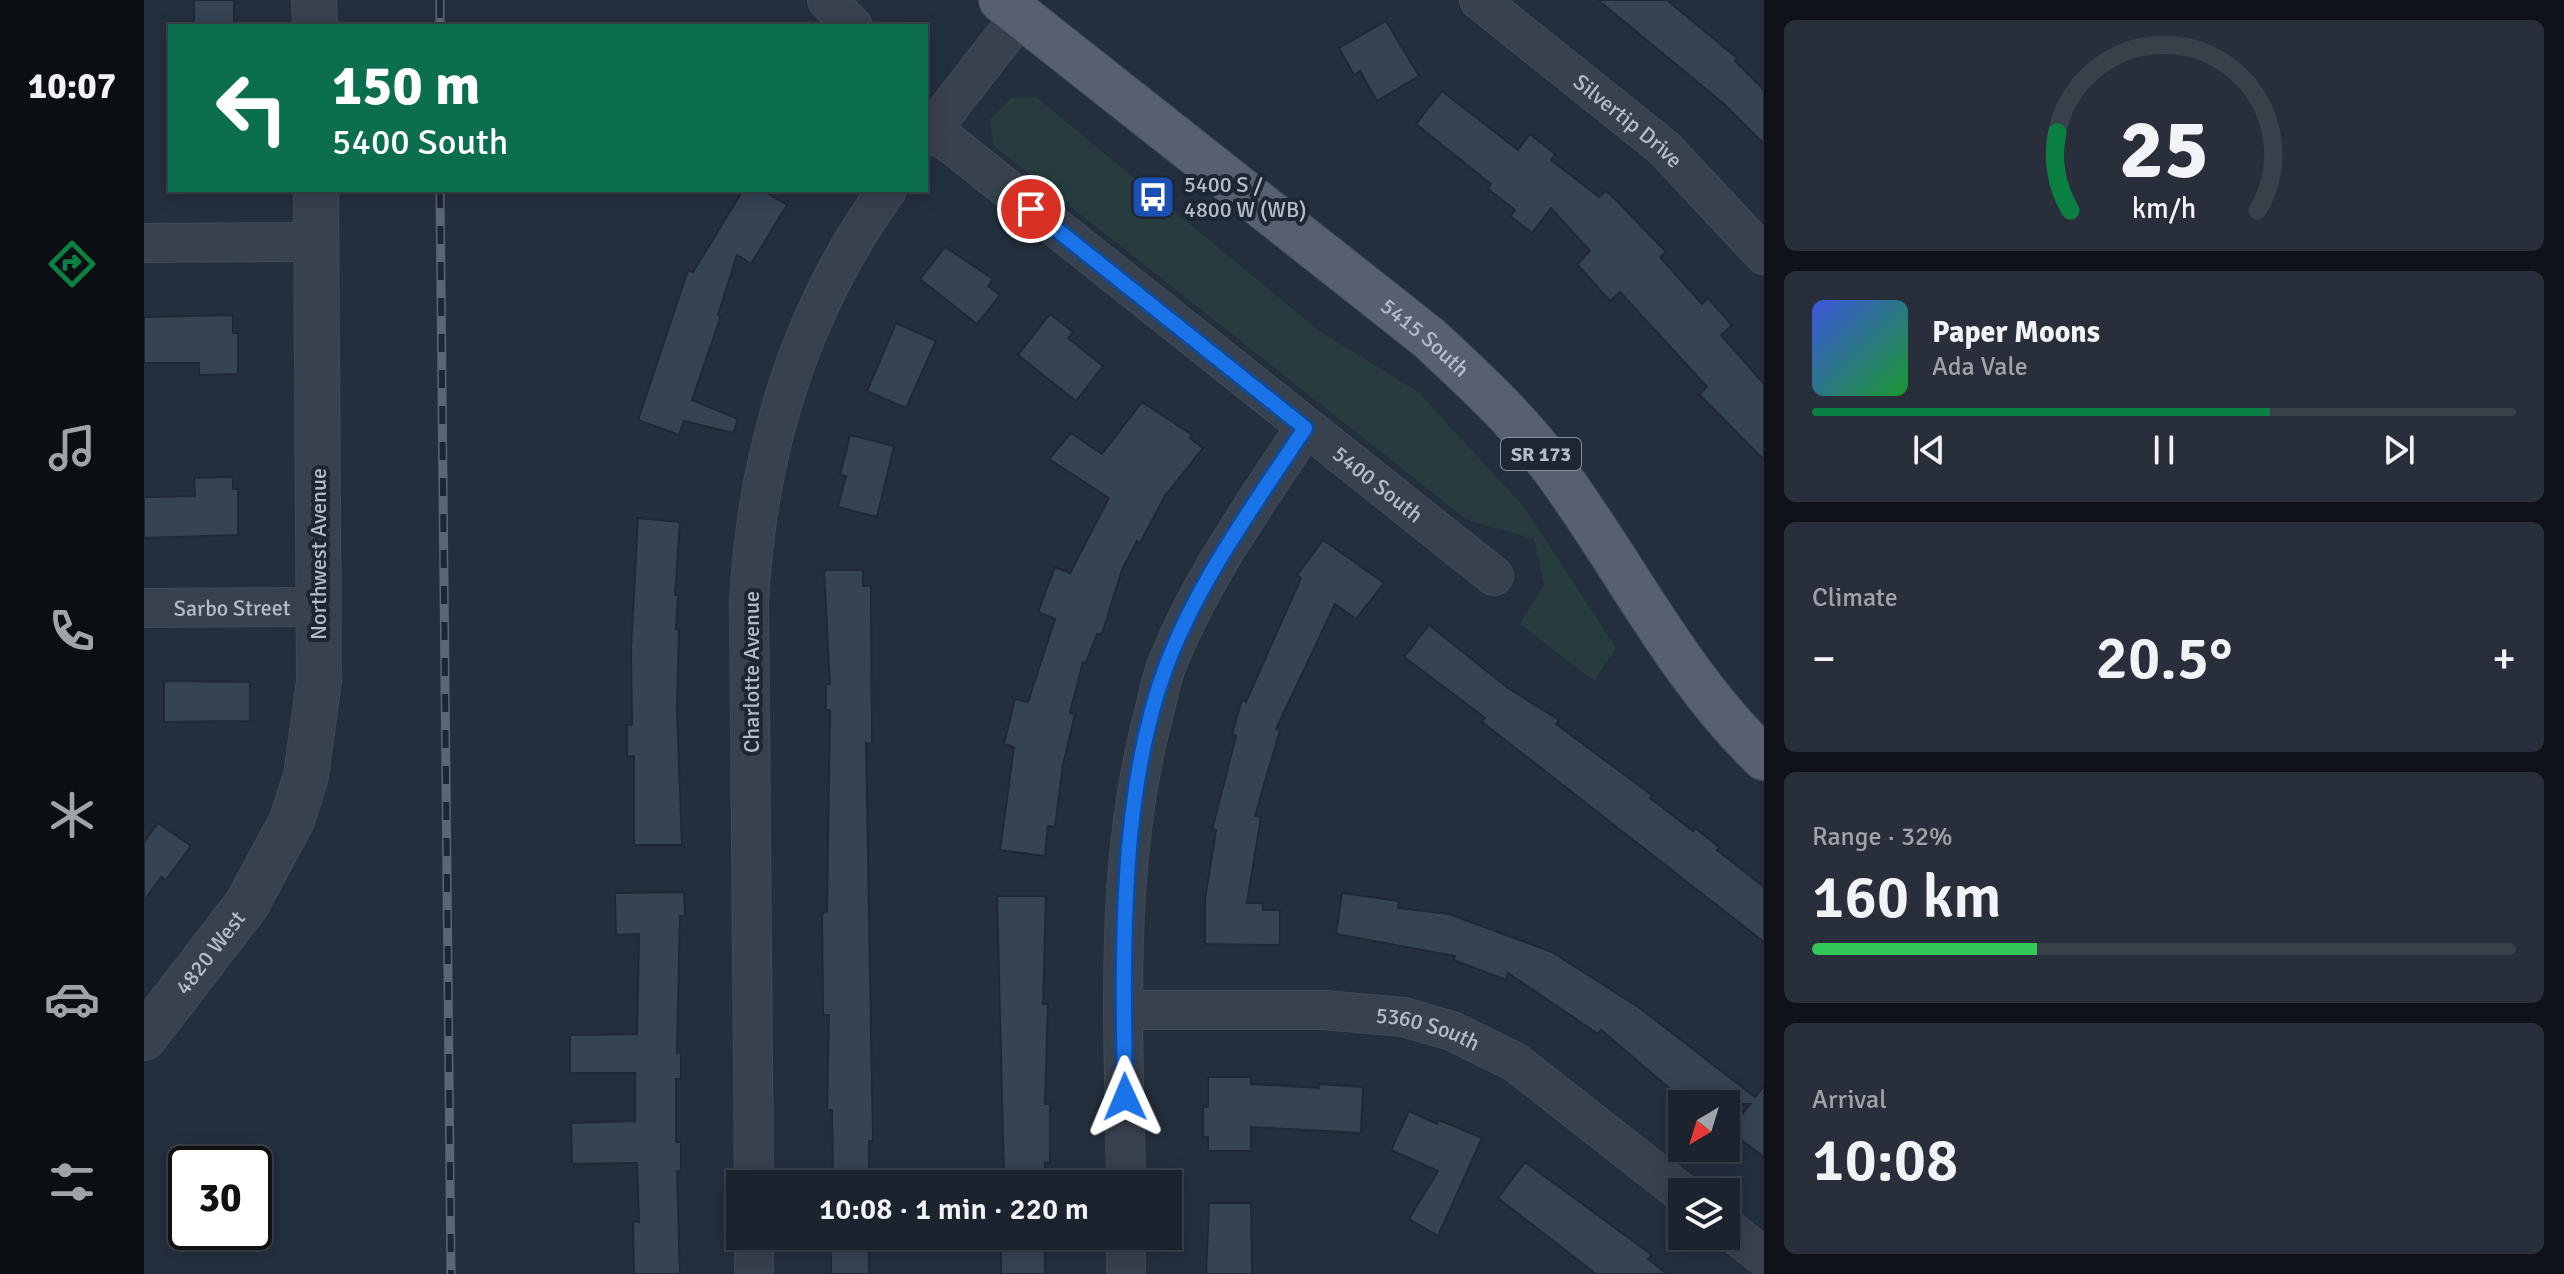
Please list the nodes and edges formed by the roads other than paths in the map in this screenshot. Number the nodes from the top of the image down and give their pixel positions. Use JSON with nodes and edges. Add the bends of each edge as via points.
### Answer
{"nodes":[{"id":1,"x":314,"y":0,"type":"edge"},
{"id":2,"x":827,"y":0,"type":"edge"},
{"id":3,"x":1479,"y":0,"type":"edge"},
{"id":4,"x":1011,"y":8,"type":"edge"},
{"id":5,"x":315,"y":24,"type":"edge"},
{"id":6,"x":851,"y":24,"type":"edge"},
{"id":7,"x":928,"y":130,"type":"edge"},
{"id":8,"x":316,"y":192,"type":"edge"},
{"id":9,"x":886,"y":192,"type":"edge"},
{"id":10,"x":316,"y":242,"type":"junction"},
{"id":11,"x":144,"y":243,"type":"edge"},
{"id":12,"x":1764,"y":255,"type":"edge"},
{"id":13,"x":1305,"y":428,"type":"junction"},
{"id":14,"x":1494,"y":576,"type":"dead end"},
{"id":15,"x":319,"y":607,"type":"junction"},
{"id":16,"x":144,"y":608,"type":"edge"},
{"id":17,"x":1764,"y":758,"type":"edge"},
{"id":18,"x":247,"y":904,"type":"joint"},
{"id":19,"x":1124,"y":1010,"type":"junction"},
{"id":20,"x":144,"y":1038,"type":"edge"},
{"id":21,"x":754,"y":1170,"type":"edge"},
{"id":22,"x":1126,"y":1170,"type":"edge"},
{"id":23,"x":1668,"y":1182,"type":"edge"},
{"id":24,"x":1740,"y":1238,"type":"edge"},
{"id":25,"x":754,"y":1250,"type":"edge"},
{"id":26,"x":1126,"y":1250,"type":"edge"},
{"id":27,"x":1764,"y":1257,"type":"edge"},
{"id":28,"x":754,"y":1274,"type":"edge"},
{"id":29,"x":1126,"y":1274,"type":"edge"}],
"edges":[{"from":1,"to":5,"type":"street"},
{"from":2,"to":6,"type":"street"},
{"from":3,"to":12,"type":"street","name":"Silvertip Drive","via":[[1664,148]]},
{"from":4,"to":7,"type":"street"},
{"from":4,"to":17,"type":"main road","name":"5415 South","number":"SR 173","via":[[1429,338],[1488,392],[1553,468],[1733,729]]},
{"from":7,"to":13,"type":"street","name":"5400 South"},
{"from":8,"to":10,"type":"street","name":"Northwest Avenue"},
{"from":9,"to":21,"type":"street","name":"Charlotte Avenue","via":[[808,326],[775,419],[752,540]]},
{"from":10,"to":11,"type":"street"},
{"from":10,"to":15,"type":"street","name":"Northwest Avenue"},
{"from":13,"to":14,"type":"street","name":"5400 South"},
{"from":13,"to":19,"type":"street","via":[[1224,548],[1167,665],[1140,767],[1129,852]]},
{"from":15,"to":16,"type":"street","name":"Sarbo Street"},
{"from":15,"to":18,"type":"street","name":"Northwest Avenue","via":[[319,681],[306,776],[292,820]]},
{"from":18,"to":20,"type":"street","name":"4820 West"},
{"from":19,"to":22,"type":"street"},
{"from":19,"to":23,"type":"street","name":"5360 South","via":[[1324,1010],[1403,1017],[1452,1031],[1515,1062]]},
{"from":24,"to":27,"type":"street"},
{"from":25,"to":28,"type":"street"},
{"from":26,"to":29,"type":"street"}]}
